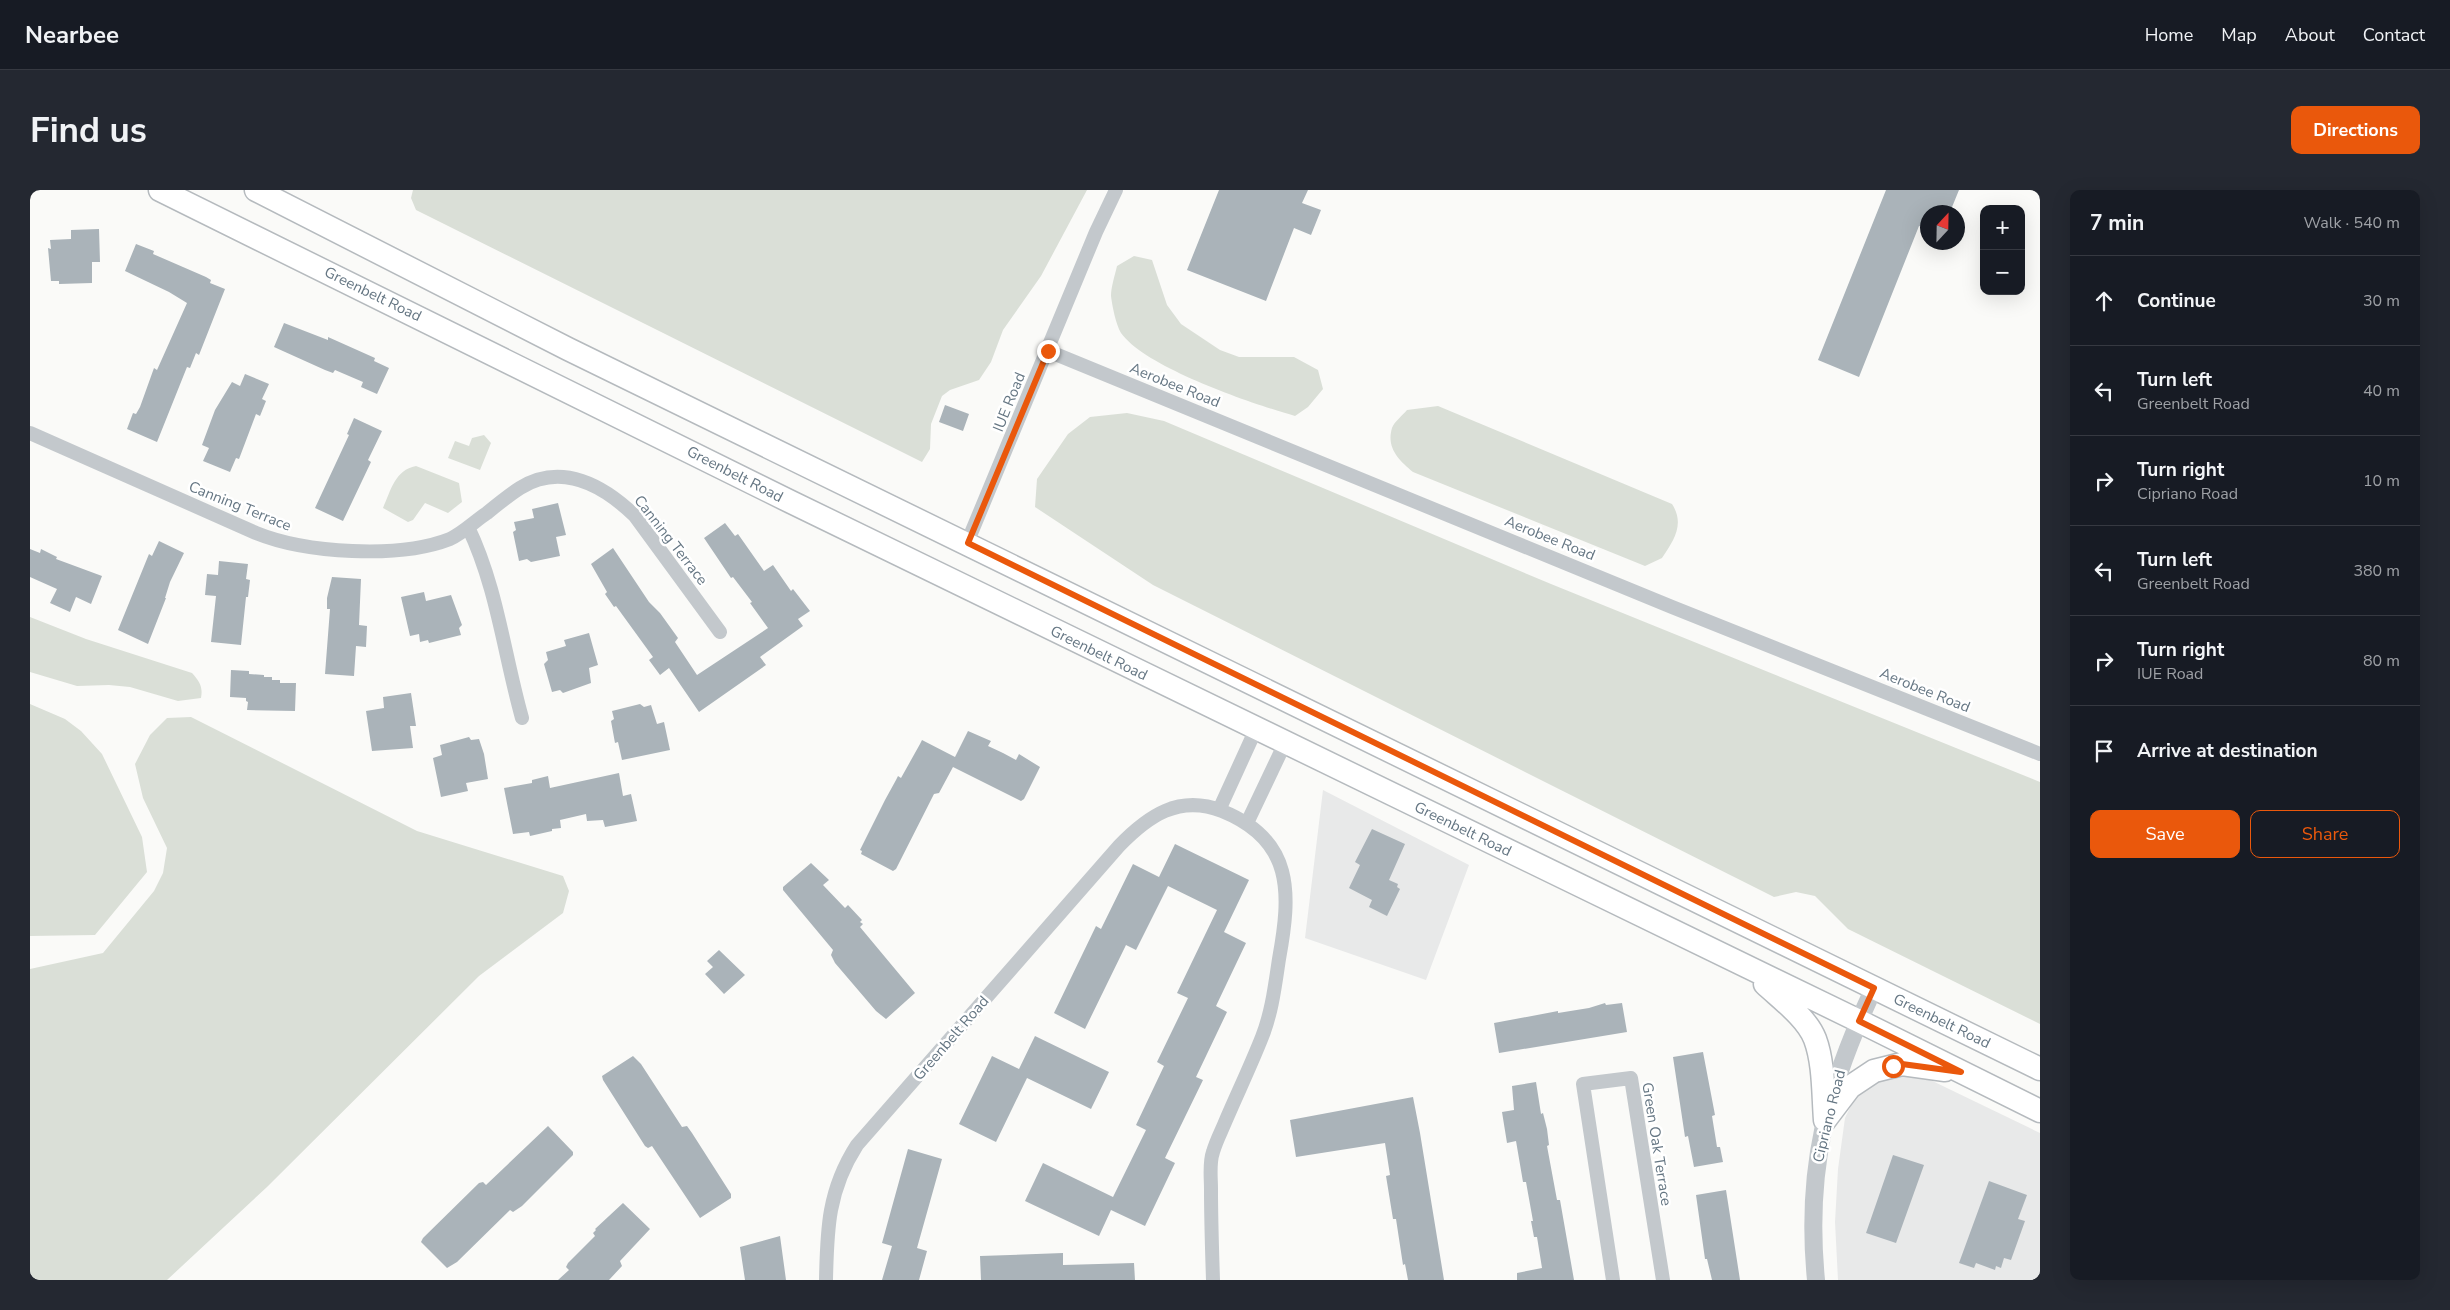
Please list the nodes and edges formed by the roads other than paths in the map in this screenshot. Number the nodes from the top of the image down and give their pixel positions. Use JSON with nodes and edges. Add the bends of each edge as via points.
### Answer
{"nodes":[{"id":1,"x":160,"y":190,"type":"edge"},
{"id":2,"x":256,"y":190,"type":"edge"},
{"id":3,"x":1116,"y":190,"type":"edge"},
{"id":4,"x":1048,"y":351,"type":"junction"},
{"id":5,"x":30,"y":433,"type":"edge"},
{"id":6,"x":468,"y":527,"type":"junction"},
{"id":7,"x":968,"y":543,"type":"junction"},
{"id":8,"x":720,"y":632,"type":"dead end"},
{"id":9,"x":522,"y":718,"type":"dead end"},
{"id":10,"x":1256,"y":729,"type":"junction"},
{"id":11,"x":1285,"y":743,"type":"junction"},
{"id":12,"x":2040,"y":754,"type":"edge"},
{"id":13,"x":1219,"y":810,"type":"junction"},
{"id":14,"x":1247,"y":823,"type":"junction"},
{"id":15,"x":1740,"y":963,"type":"junction"},
{"id":16,"x":1874,"y":988,"type":"junction"},
{"id":17,"x":1859,"y":1021,"type":"junction"},
{"id":18,"x":2040,"y":1069,"type":"edge"},
{"id":19,"x":1961,"y":1072,"type":"junction"},
{"id":20,"x":2040,"y":1111,"type":"edge"},
{"id":21,"x":1825,"y":1120,"type":"junction"},
{"id":22,"x":826,"y":1280,"type":"edge"},
{"id":23,"x":1213,"y":1280,"type":"edge"},
{"id":24,"x":1614,"y":1280,"type":"edge"},
{"id":25,"x":1663,"y":1280,"type":"edge"},
{"id":26,"x":1816,"y":1280,"type":"edge"}],
"edges":[{"from":1,"to":10,"type":"main road","name":"Greenbelt Road"},
{"from":2,"to":7,"type":"main road","name":"Greenbelt Road","via":[[568,349]]},
{"from":3,"to":4,"type":"street","name":"IUE Road"},
{"from":4,"to":7,"type":"street","name":"IUE Road"},
{"from":4,"to":12,"type":"street","name":"Aerobee Road"},
{"from":5,"to":6,"type":"street","name":"Canning Terrace","via":[[256,533],[295,545],[404,549],[435,544]]},
{"from":6,"to":8,"type":"street","name":"Canning Terrace","via":[[521,487],[538,479],[560,476],[600,487],[620,500],[635,516]]},
{"from":6,"to":9,"type":"street","via":[[489,581]]},
{"from":7,"to":16,"type":"main road","name":"Greenbelt Road"},
{"from":10,"to":11,"type":"main road","name":"Greenbelt Road"},
{"from":10,"to":13,"type":"street"},
{"from":11,"to":14,"type":"street"},
{"from":11,"to":15,"type":"main road","name":"Greenbelt Road"},
{"from":13,"to":14,"type":"street","name":"Greenbelt Road"},
{"from":13,"to":22,"type":"street","name":"Greenbelt Road","via":[[1203,806],[1170,808],[1140,824],[863,1137],[833,1194],[827,1231]]},
{"from":14,"to":23,"type":"street","name":"Greenbelt Road","via":[[1262,835],[1280,862],[1286,881],[1286,904],[1268,1018],[1213,1151]]},
{"from":15,"to":17,"type":"main road","name":"Greenbelt Road"},
{"from":15,"to":21,"type":"main road","via":[[1794,1009],[1814,1038]]},
{"from":16,"to":17,"type":"street","name":"Cipriano Road"},
{"from":16,"to":18,"type":"main road","name":"Greenbelt Road"},
{"from":17,"to":19,"type":"main road","name":"Greenbelt Road"},
{"from":17,"to":21,"type":"street","name":"Cipriano Road"},
{"from":19,"to":20,"type":"main road","name":"Greenbelt Road"},
{"from":19,"to":21,"type":"main road","via":[[1902,1064],[1874,1071],[1850,1087]]},
{"from":21,"to":26,"type":"street","name":"Cipriano Road","via":[[1816,1161],[1813,1207]]},
{"from":24,"to":25,"type":"street","name":"Green Oak Terrace","via":[[1583,1084],[1631,1078]]}]}
